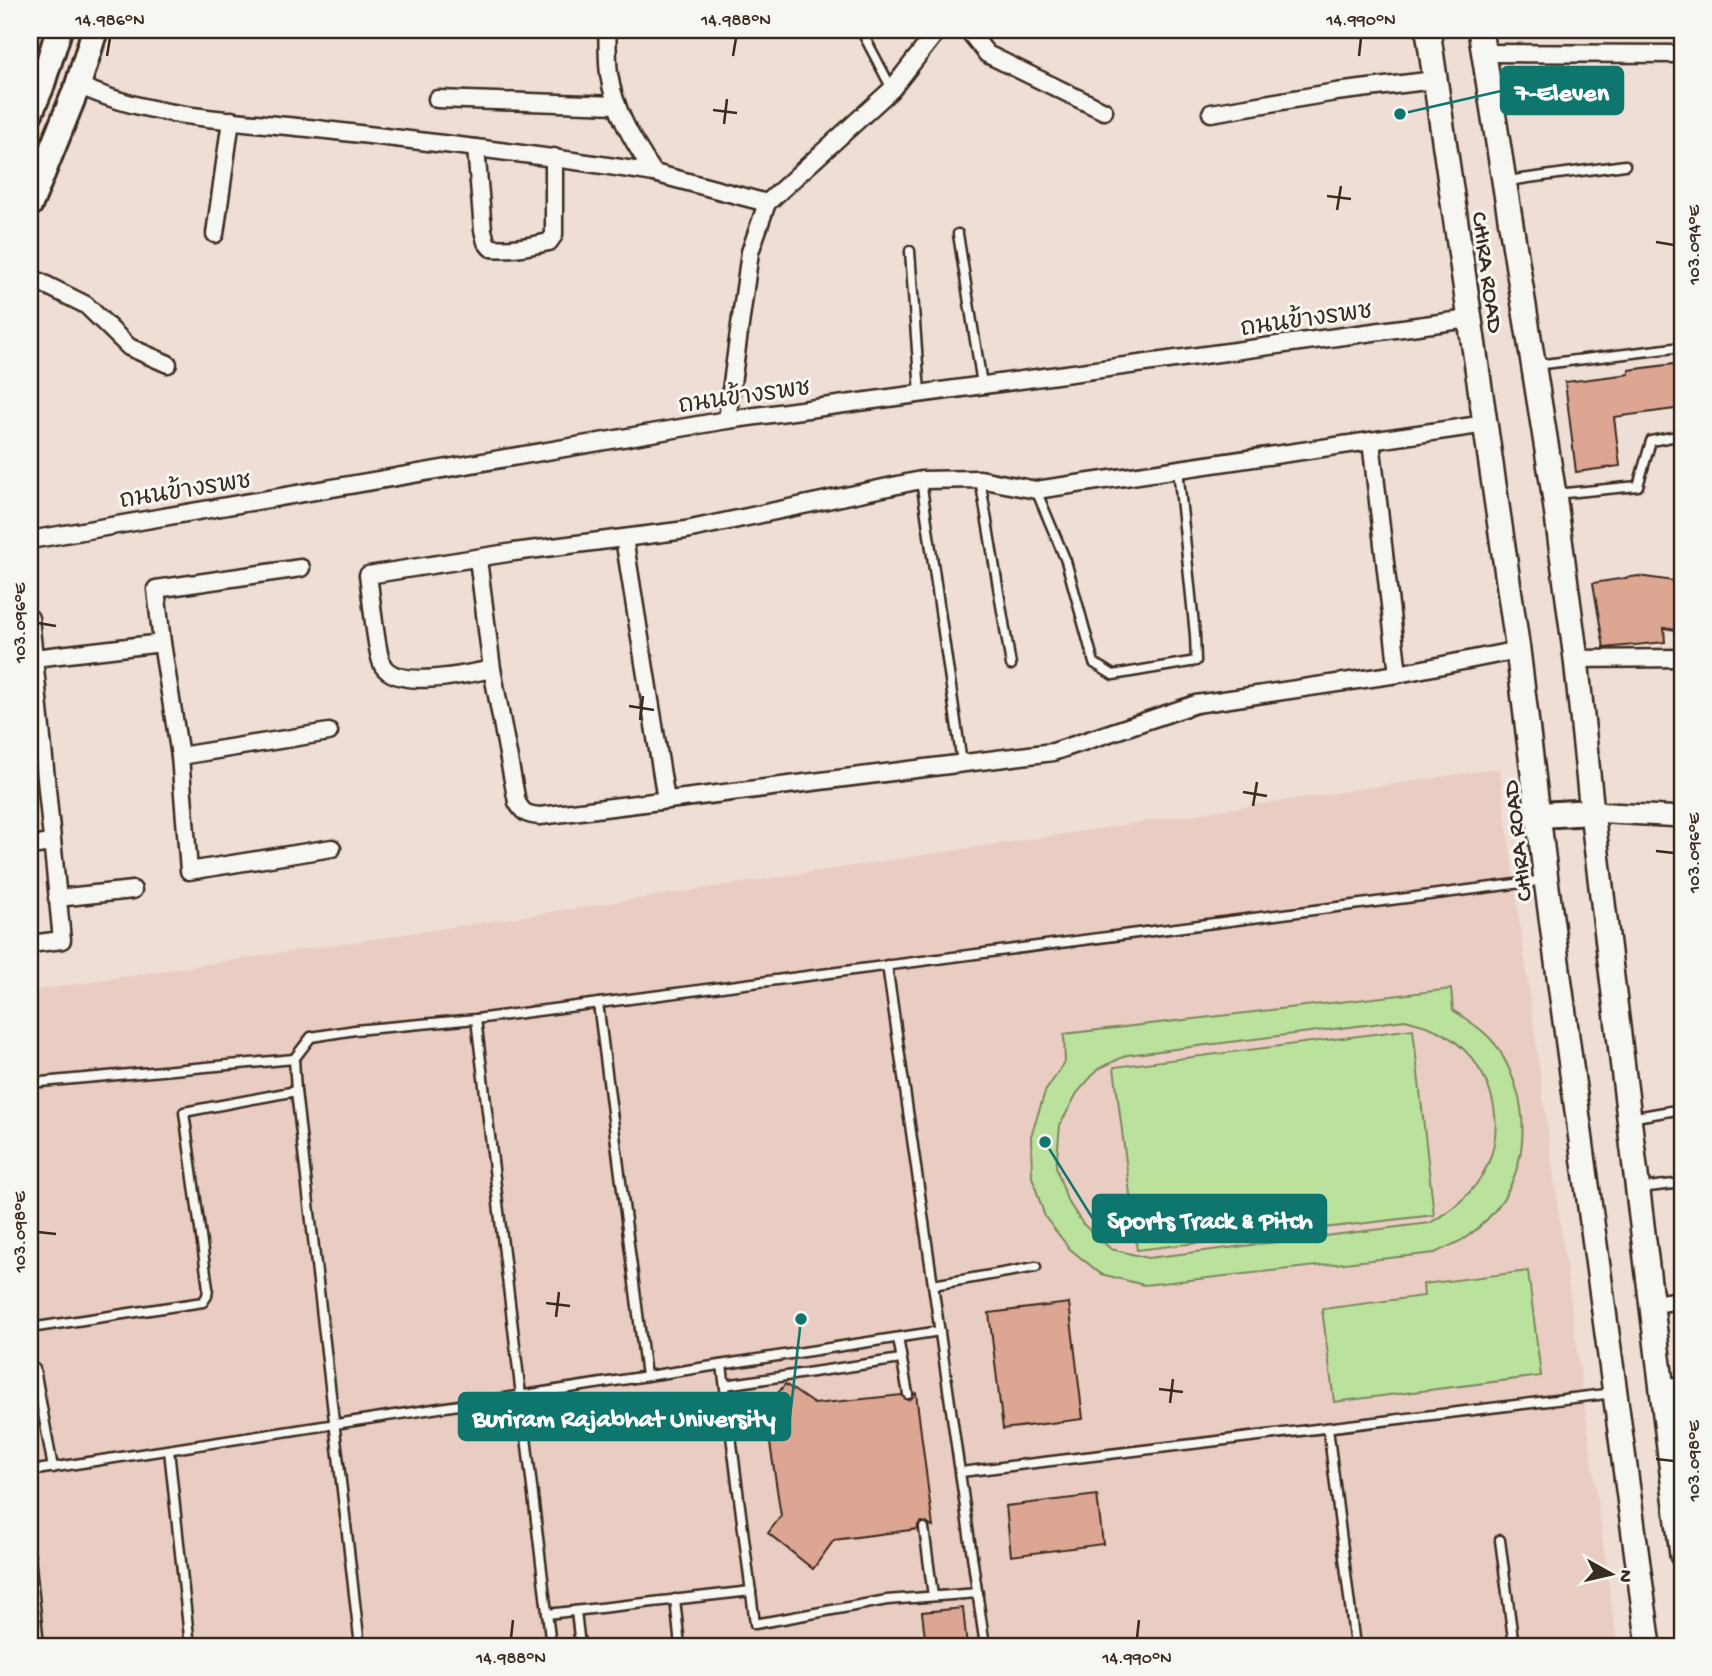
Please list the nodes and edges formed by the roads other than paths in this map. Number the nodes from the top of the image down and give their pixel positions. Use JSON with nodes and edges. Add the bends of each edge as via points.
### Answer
{"nodes":[{"id":1,"x":60,"y":30,"type":"edge"},
{"id":2,"x":95,"y":30,"type":"edge"},
{"id":3,"x":607,"y":30,"type":"edge"},
{"id":4,"x":861,"y":30,"type":"edge"},
{"id":5,"x":939,"y":30,"type":"edge"},
{"id":6,"x":968,"y":30,"type":"edge"},
{"id":7,"x":1428,"y":30,"type":"edge"},
{"id":8,"x":1480,"y":30,"type":"edge"},
{"id":9,"x":1483,"y":53,"type":"junction"},
{"id":10,"x":1682,"y":54,"type":"edge"},
{"id":11,"x":1435,"y":80,"type":"junction"},
{"id":12,"x":78,"y":85,"type":"junction"},
{"id":13,"x":892,"y":89,"type":"junction"},
{"id":14,"x":437,"y":99,"type":"dead end"},
{"id":15,"x":617,"y":105,"type":"junction"},
{"id":16,"x":1104,"y":111,"type":"dead end"},
{"id":17,"x":30,"y":113,"type":"edge"},
{"id":18,"x":1211,"y":113,"type":"dead end"},
{"id":19,"x":231,"y":120,"type":"junction"},
{"id":20,"x":476,"y":148,"type":"junction"},
{"id":21,"x":554,"y":157,"type":"junction"},
{"id":22,"x":1625,"y":165,"type":"dead end"},
{"id":23,"x":654,"y":173,"type":"junction"},
{"id":24,"x":1504,"y":181,"type":"junction"},
{"id":25,"x":767,"y":203,"type":"junction"},
{"id":26,"x":30,"y":204,"type":"edge"},
{"id":27,"x":215,"y":233,"type":"dead end"},
{"id":28,"x":958,"y":233,"type":"dead end"},
{"id":29,"x":910,"y":251,"type":"dead end"},
{"id":30,"x":30,"y":277,"type":"edge"},
{"id":31,"x":1469,"y":319,"type":"junction"},
{"id":32,"x":1682,"y":347,"type":"edge"},
{"id":33,"x":168,"y":364,"type":"dead end"},
{"id":34,"x":1533,"y":365,"type":"junction"},
{"id":35,"x":982,"y":384,"type":"junction"},
{"id":36,"x":920,"y":393,"type":"junction"},
{"id":37,"x":727,"y":420,"type":"junction"},
{"id":38,"x":1486,"y":424,"type":"junction"},
{"id":39,"x":1682,"y":435,"type":"edge"},
{"id":40,"x":1371,"y":441,"type":"junction"},
{"id":41,"x":1178,"y":469,"type":"junction"},
{"id":42,"x":980,"y":479,"type":"junction"},
{"id":43,"x":921,"y":480,"type":"junction"},
{"id":44,"x":1036,"y":490,"type":"junction"},
{"id":45,"x":1554,"y":494,"type":"junction"},
{"id":46,"x":624,"y":538,"type":"junction"},
{"id":47,"x":30,"y":540,"type":"edge"},
{"id":48,"x":478,"y":559,"type":"junction"},
{"id":49,"x":301,"y":568,"type":"dead end"},
{"id":50,"x":30,"y":618,"type":"edge"},
{"id":51,"x":162,"y":643,"type":"junction"},
{"id":52,"x":1518,"y":650,"type":"junction"},
{"id":53,"x":34,"y":658,"type":"junction"},
{"id":54,"x":1682,"y":658,"type":"edge"},
{"id":55,"x":1576,"y":659,"type":"junction"},
{"id":56,"x":1012,"y":665,"type":"dead end"},
{"id":57,"x":492,"y":669,"type":"junction"},
{"id":58,"x":1398,"y":674,"type":"junction"},
{"id":59,"x":329,"y":732,"type":"dead end"},
{"id":60,"x":180,"y":756,"type":"junction"},
{"id":61,"x":962,"y":763,"type":"junction"},
{"id":62,"x":666,"y":800,"type":"junction"},
{"id":63,"x":1592,"y":812,"type":"junction"},
{"id":64,"x":1540,"y":815,"type":"junction"},
{"id":65,"x":1682,"y":817,"type":"edge"},
{"id":66,"x":52,"y":843,"type":"junction"},
{"id":67,"x":30,"y":846,"type":"edge"},
{"id":68,"x":332,"y":848,"type":"dead end"},
{"id":69,"x":1546,"y":880,"type":"junction"},
{"id":70,"x":133,"y":890,"type":"dead end"},
{"id":71,"x":57,"y":898,"type":"junction"},
{"id":72,"x":30,"y":944,"type":"edge"},
{"id":73,"x":887,"y":965,"type":"junction"},
{"id":74,"x":598,"y":1003,"type":"junction"},
{"id":75,"x":476,"y":1019,"type":"junction"},
{"id":76,"x":294,"y":1059,"type":"junction"},
{"id":77,"x":30,"y":1083,"type":"edge"},
{"id":78,"x":296,"y":1091,"type":"junction"},
{"id":79,"x":1682,"y":1109,"type":"edge"},
{"id":80,"x":1629,"y":1119,"type":"junction"},
{"id":81,"x":1682,"y":1183,"type":"edge"},
{"id":82,"x":1638,"y":1189,"type":"junction"},
{"id":83,"x":1036,"y":1266,"type":"dead end"},
{"id":84,"x":933,"y":1285,"type":"junction"},
{"id":85,"x":1682,"y":1300,"type":"edge"},
{"id":86,"x":1652,"y":1304,"type":"junction"},
{"id":87,"x":30,"y":1328,"type":"edge"},
{"id":88,"x":940,"y":1331,"type":"junction"},
{"id":89,"x":898,"y":1338,"type":"junction"},
{"id":90,"x":901,"y":1359,"type":"junction"},
{"id":91,"x":722,"y":1365,"type":"junction"},
{"id":92,"x":35,"y":1369,"type":"dead end"},
{"id":93,"x":646,"y":1376,"type":"junction"},
{"id":94,"x":725,"y":1385,"type":"junction"},
{"id":95,"x":1672,"y":1386,"type":"edge"},
{"id":96,"x":1615,"y":1393,"type":"junction"},
{"id":97,"x":908,"y":1394,"type":"dead end"},
{"id":98,"x":522,"y":1395,"type":"junction"},
{"id":99,"x":333,"y":1425,"type":"junction"},
{"id":100,"x":1328,"y":1428,"type":"junction"},
{"id":101,"x":169,"y":1450,"type":"junction"},
{"id":102,"x":53,"y":1468,"type":"junction"},
{"id":103,"x":30,"y":1471,"type":"edge"},
{"id":104,"x":961,"y":1472,"type":"junction"},
{"id":105,"x":1680,"y":1526,"type":"edge"},
{"id":106,"x":924,"y":1528,"type":"dead end"},
{"id":107,"x":1500,"y":1540,"type":"dead end"},
{"id":108,"x":1682,"y":1555,"type":"edge"},
{"id":109,"x":30,"y":1556,"type":"edge"},
{"id":110,"x":751,"y":1591,"type":"junction"},
{"id":111,"x":978,"y":1593,"type":"junction"},
{"id":112,"x":933,"y":1596,"type":"junction"},
{"id":113,"x":675,"y":1599,"type":"junction"},
{"id":114,"x":576,"y":1611,"type":"junction"},
{"id":115,"x":547,"y":1614,"type":"junction"},
{"id":116,"x":39,"y":1646,"type":"edge"},
{"id":117,"x":190,"y":1646,"type":"edge"},
{"id":118,"x":360,"y":1646,"type":"edge"},
{"id":119,"x":551,"y":1646,"type":"edge"},
{"id":120,"x":580,"y":1646,"type":"edge"},
{"id":121,"x":680,"y":1646,"type":"edge"},
{"id":122,"x":985,"y":1646,"type":"edge"},
{"id":123,"x":1355,"y":1646,"type":"edge"},
{"id":124,"x":1514,"y":1646,"type":"edge"},
{"id":125,"x":1649,"y":1646,"type":"edge"}],
"edges":[{"from":1,"to":17,"type":"main road"},
{"from":2,"to":12,"type":"main road"},
{"from":3,"to":15,"type":"street","via":[[609,75]]},
{"from":4,"to":13,"type":"lane"},
{"from":5,"to":13,"type":"street"},
{"from":6,"to":16,"type":"street","via":[[987,54]]},
{"from":7,"to":11,"type":"main road","name":"CHIRA ROAD"},
{"from":8,"to":9,"type":"main road","name":"CHIRA ROAD"},
{"from":9,"to":10,"type":"street"},
{"from":9,"to":24,"type":"main road","name":"CHIRA ROAD"},
{"from":11,"to":18,"type":"street"},
{"from":11,"to":31,"type":"main road","name":"CHIRA ROAD"},
{"from":12,"to":19,"type":"street","via":[[118,103]]},
{"from":12,"to":26,"type":"main road"},
{"from":13,"to":25,"type":"street"},
{"from":14,"to":15,"type":"street"},
{"from":15,"to":23,"type":"street","via":[[629,135]]},
{"from":19,"to":20,"type":"street"},
{"from":19,"to":27,"type":"street"},
{"from":20,"to":21,"type":"street"},
{"from":20,"to":21,"type":"street","via":[[483,230],[491,248],[549,242],[554,236]]},
{"from":21,"to":23,"type":"street"},
{"from":22,"to":24,"type":"lane"},
{"from":23,"to":25,"type":"street"},
{"from":24,"to":34,"type":"main road","name":"CHIRA ROAD"},
{"from":25,"to":37,"type":"street","via":[[750,252]]},
{"from":28,"to":35,"type":"lane"},
{"from":29,"to":36,"type":"lane"},
{"from":30,"to":33,"type":"street","via":[[86,305],[129,347]]},
{"from":31,"to":35,"type":"street","name":"ถนนข้างรพช"},
{"from":31,"to":38,"type":"main road","name":"CHIRA ROAD"},
{"from":32,"to":34,"type":"lane"},
{"from":34,"to":45,"type":"main road","name":"CHIRA ROAD"},
{"from":35,"to":36,"type":"street","name":"ถนนข้างรพช"},
{"from":36,"to":37,"type":"street","name":"ถนนข้างรพช"},
{"from":37,"to":47,"type":"street","name":"ถนนข้างรพช"},
{"from":38,"to":40,"type":"street"},
{"from":38,"to":52,"type":"main road","name":"CHIRA ROAD"},
{"from":39,"to":45,"type":"lane","via":[[1651,441],[1638,485]]},
{"from":40,"to":41,"type":"street"},
{"from":40,"to":58,"type":"street"},
{"from":41,"to":44,"type":"street"},
{"from":41,"to":44,"type":"lane","via":[[1196,661],[1113,675],[1094,663],[1066,561]]},
{"from":42,"to":43,"type":"street"},
{"from":42,"to":44,"type":"street"},
{"from":42,"to":56,"type":"lane"},
{"from":43,"to":46,"type":"street","via":[[686,530]]},
{"from":43,"to":61,"type":"lane"},
{"from":45,"to":55,"type":"main road","name":"CHIRA ROAD"},
{"from":46,"to":48,"type":"street"},
{"from":46,"to":62,"type":"street"},
{"from":48,"to":57,"type":"street"},
{"from":48,"to":57,"type":"street","via":[[368,575],[379,651],[388,671],[408,678],[429,678]]},
{"from":49,"to":51,"type":"street","via":[[156,589]]},
{"from":50,"to":53,"type":"street"},
{"from":51,"to":53,"type":"street"},
{"from":51,"to":60,"type":"street"},
{"from":52,"to":58,"type":"street"},
{"from":52,"to":64,"type":"main road","name":"CHIRA ROAD"},
{"from":53,"to":66,"type":"street"},
{"from":54,"to":55,"type":"street"},
{"from":55,"to":63,"type":"main road","name":"CHIRA ROAD"},
{"from":57,"to":62,"type":"street","via":[[517,802],[527,816]]},
{"from":58,"to":61,"type":"street","via":[[1196,704],[1053,752]]},
{"from":59,"to":60,"type":"street"},
{"from":60,"to":68,"type":"street","via":[[189,871]]},
{"from":61,"to":62,"type":"street"},
{"from":63,"to":64,"type":"main road"},
{"from":63,"to":65,"type":"street"},
{"from":63,"to":80,"type":"main road","name":"CHIRA ROAD"},
{"from":64,"to":69,"type":"main road","name":"CHIRA ROAD"},
{"from":66,"to":67,"type":"street"},
{"from":66,"to":71,"type":"street"},
{"from":69,"to":73,"type":"lane"},
{"from":69,"to":96,"type":"main road","name":"CHIRA ROAD"},
{"from":70,"to":71,"type":"street"},
{"from":71,"to":72,"type":"street","via":[[62,940]]},
{"from":73,"to":74,"type":"lane"},
{"from":73,"to":84,"type":"lane"},
{"from":74,"to":75,"type":"lane"},
{"from":74,"to":93,"type":"lane"},
{"from":75,"to":76,"type":"lane","via":[[311,1037]]},
{"from":75,"to":98,"type":"lane"},
{"from":76,"to":77,"type":"lane"},
{"from":76,"to":78,"type":"lane"},
{"from":78,"to":87,"type":"lane","via":[[184,1112],[208,1288],[202,1302]]},
{"from":78,"to":99,"type":"lane"},
{"from":79,"to":80,"type":"lane"},
{"from":80,"to":82,"type":"main road","name":"CHIRA ROAD"},
{"from":81,"to":82,"type":"lane"},
{"from":82,"to":86,"type":"main road","name":"CHIRA ROAD"},
{"from":83,"to":84,"type":"lane"},
{"from":84,"to":88,"type":"lane"},
{"from":85,"to":86,"type":"street"},
{"from":86,"to":95,"type":"main road","name":"CHIRA ROAD"},
{"from":88,"to":89,"type":"lane"},
{"from":88,"to":104,"type":"lane"},
{"from":89,"to":90,"type":"lane"},
{"from":89,"to":91,"type":"lane"},
{"from":90,"to":94,"type":"lane"},
{"from":90,"to":97,"type":"lane"},
{"from":91,"to":93,"type":"lane"},
{"from":91,"to":94,"type":"lane"},
{"from":92,"to":102,"type":"lane"},
{"from":93,"to":98,"type":"lane"},
{"from":94,"to":110,"type":"lane"},
{"from":95,"to":105,"type":"main road","name":"CHIRA ROAD"},
{"from":96,"to":100,"type":"lane"},
{"from":96,"to":125,"type":"main road","name":"CHIRA ROAD"},
{"from":98,"to":99,"type":"lane"},
{"from":98,"to":115,"type":"lane"},
{"from":99,"to":101,"type":"lane"},
{"from":99,"to":118,"type":"lane"},
{"from":100,"to":104,"type":"lane"},
{"from":100,"to":123,"type":"lane"},
{"from":101,"to":102,"type":"lane"},
{"from":101,"to":117,"type":"lane"},
{"from":102,"to":103,"type":"lane"},
{"from":104,"to":111,"type":"lane"},
{"from":105,"to":108,"type":"main road","name":"CHIRA ROAD"},
{"from":106,"to":112,"type":"lane"},
{"from":107,"to":124,"type":"lane"},
{"from":109,"to":116,"type":"lane"},
{"from":110,"to":112,"type":"lane","via":[[755,1623]]},
{"from":110,"to":113,"type":"lane"},
{"from":111,"to":112,"type":"lane"},
{"from":111,"to":122,"type":"lane"},
{"from":113,"to":114,"type":"lane"},
{"from":113,"to":121,"type":"lane"},
{"from":114,"to":115,"type":"lane"},
{"from":114,"to":120,"type":"lane"},
{"from":115,"to":119,"type":"lane"}]}
